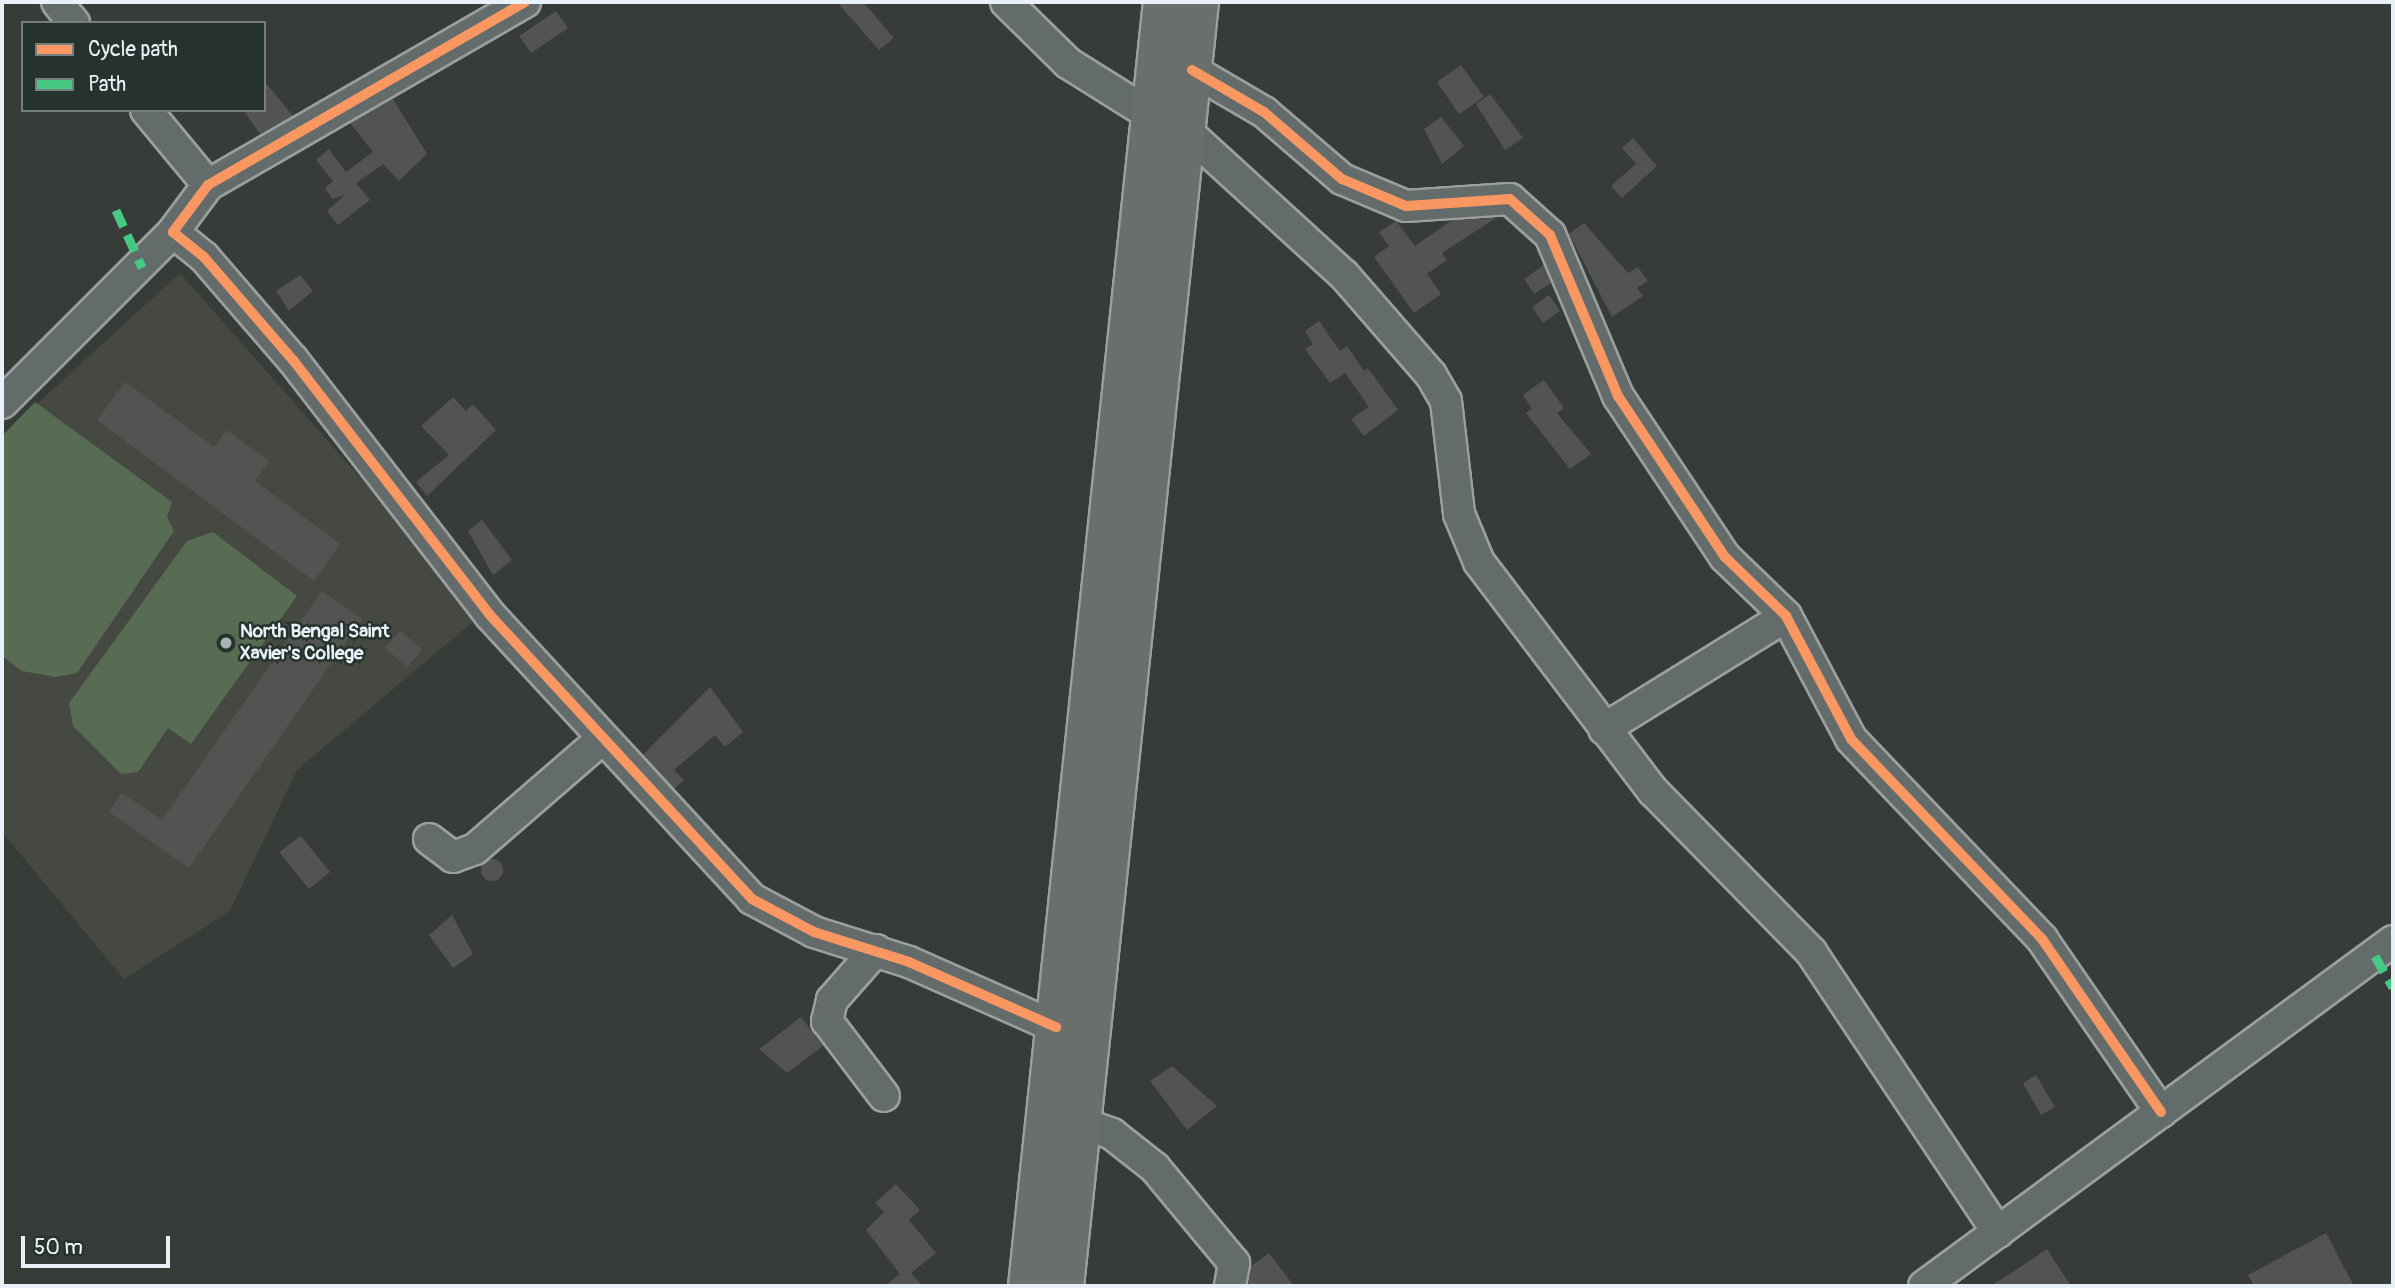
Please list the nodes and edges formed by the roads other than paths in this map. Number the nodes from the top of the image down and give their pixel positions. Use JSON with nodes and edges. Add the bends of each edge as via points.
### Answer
{"nodes":[{"id":1,"x":57,"y":2,"type":"edge"},
{"id":2,"x":525,"y":2,"type":"edge"},
{"id":3,"x":1006,"y":2,"type":"edge"},
{"id":4,"x":1163,"y":2,"type":"edge"},
{"id":5,"x":1199,"y":2,"type":"edge"},
{"id":6,"x":72,"y":21,"type":"edge"},
{"id":7,"x":1192,"y":70,"type":"junction"},
{"id":8,"x":148,"y":112,"type":"edge"},
{"id":9,"x":1168,"y":122,"type":"junction"},
{"id":10,"x":208,"y":185,"type":"junction"},
{"id":11,"x":173,"y":232,"type":"junction"},
{"id":12,"x":2,"y":403,"type":"edge"},
{"id":13,"x":1786,"y":616,"type":"junction"},
{"id":14,"x":1604,"y":729,"type":"junction"},
{"id":15,"x":602,"y":739,"type":"junction"},
{"id":16,"x":429,"y":839,"type":"dead end"},
{"id":17,"x":2393,"y":942,"type":"edge"},
{"id":18,"x":876,"y":950,"type":"junction"},
{"id":19,"x":1056,"y":1027,"type":"junction"},
{"id":20,"x":884,"y":1096,"type":"dead end"},
{"id":21,"x":2161,"y":1112,"type":"junction"},
{"id":22,"x":1082,"y":1123,"type":"junction"},
{"id":23,"x":1998,"y":1231,"type":"junction"},
{"id":24,"x":1028,"y":1286,"type":"edge"},
{"id":25,"x":1064,"y":1286,"type":"edge"},
{"id":26,"x":1230,"y":1286,"type":"edge"},
{"id":27,"x":1924,"y":1286,"type":"edge"}],
"edges":[{"from":1,"to":6,"type":"street"},
{"from":2,"to":10,"type":"street"},
{"from":3,"to":9,"type":"street","via":[[1068,63]]},
{"from":4,"to":9,"type":"highway"},
{"from":5,"to":7,"type":"highway"},
{"from":7,"to":9,"type":"highway"},
{"from":7,"to":13,"type":"street","via":[[1247,99],[1342,179],[1406,206],[1497,196],[1529,213],[1550,235],[1618,396],[1725,557]]},
{"from":8,"to":10,"type":"street"},
{"from":9,"to":14,"type":"street","via":[[1344,275],[1431,375],[1446,401],[1459,514],[1479,562]]},
{"from":9,"to":19,"type":"highway"},
{"from":9,"to":22,"type":"highway"},
{"from":10,"to":11,"type":"street"},
{"from":11,"to":12,"type":"street"},
{"from":11,"to":15,"type":"street","via":[[204,257],[293,360],[490,615]]},
{"from":13,"to":14,"type":"street"},
{"from":13,"to":21,"type":"street","via":[[1851,739],[2042,939]]},
{"from":14,"to":23,"type":"street","via":[[1653,791],[1811,952]]},
{"from":15,"to":16,"type":"street","via":[[475,849],[453,857]]},
{"from":15,"to":18,"type":"street","via":[[752,899],[814,932]]},
{"from":17,"to":21,"type":"street"},
{"from":18,"to":19,"type":"street"},
{"from":18,"to":20,"type":"street","via":[[832,1000],[827,1021]]},
{"from":19,"to":24,"type":"highway"},
{"from":21,"to":23,"type":"street"},
{"from":22,"to":25,"type":"highway"},
{"from":22,"to":26,"type":"street","via":[[1112,1134],[1155,1168],[1234,1263]]},
{"from":23,"to":27,"type":"street"}]}
